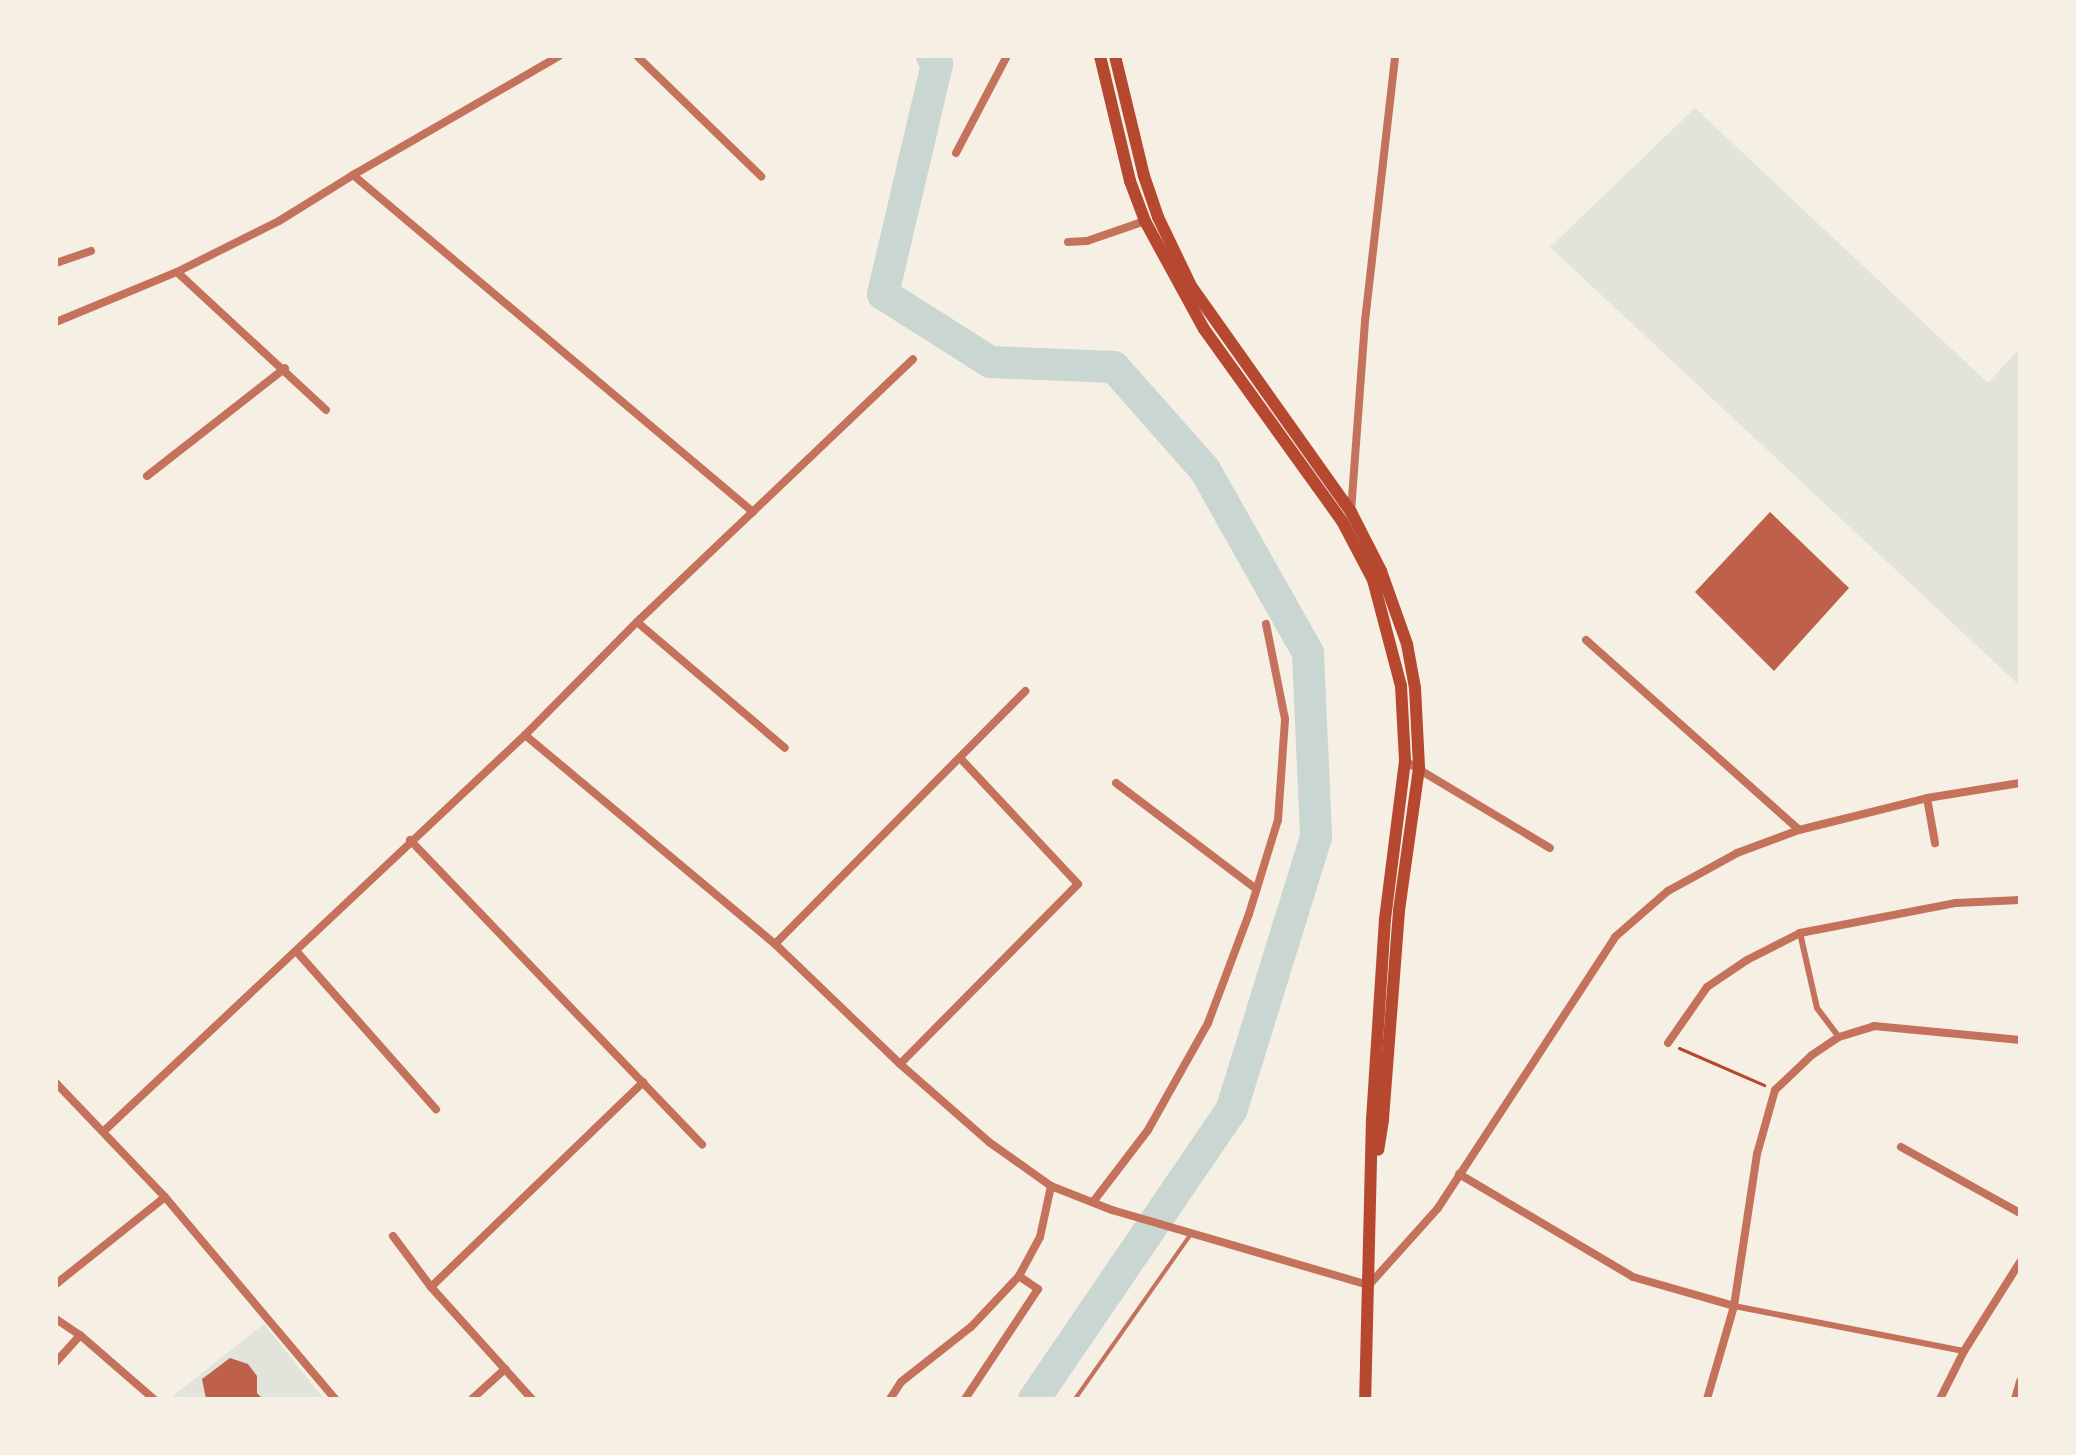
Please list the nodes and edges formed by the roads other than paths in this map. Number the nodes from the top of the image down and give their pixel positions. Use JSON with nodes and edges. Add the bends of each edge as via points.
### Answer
{"nodes":[{"id":1,"x":559,"y":56,"type":"edge"},
{"id":2,"x":637,"y":56,"type":"edge"},
{"id":3,"x":1007,"y":56,"type":"edge"},
{"id":4,"x":1100,"y":56,"type":"edge"},
{"id":5,"x":1115,"y":56,"type":"edge"},
{"id":6,"x":1395,"y":56,"type":"edge"},
{"id":7,"x":545,"y":60,"type":"edge"},
{"id":8,"x":956,"y":153,"type":"dead end"},
{"id":9,"x":353,"y":175,"type":"junction"},
{"id":10,"x":761,"y":176,"type":"dead end"},
{"id":11,"x":1145,"y":221,"type":"junction"},
{"id":12,"x":1068,"y":242,"type":"dead end"},
{"id":13,"x":91,"y":251,"type":"dead end"},
{"id":14,"x":56,"y":263,"type":"edge"},
{"id":15,"x":177,"y":272,"type":"junction"},
{"id":16,"x":56,"y":322,"type":"edge"},
{"id":17,"x":913,"y":359,"type":"dead end"},
{"id":18,"x":285,"y":368,"type":"junction"},
{"id":19,"x":326,"y":410,"type":"dead end"},
{"id":20,"x":147,"y":476,"type":"dead end"},
{"id":21,"x":753,"y":512,"type":"junction"},
{"id":22,"x":1346,"y":516,"type":"junction"},
{"id":23,"x":637,"y":622,"type":"junction"},
{"id":24,"x":1266,"y":624,"type":"dead end"},
{"id":25,"x":1586,"y":640,"type":"dead end"},
{"id":26,"x":1025,"y":691,"type":"dead end"},
{"id":27,"x":525,"y":735,"type":"junction"},
{"id":28,"x":785,"y":748,"type":"dead end"},
{"id":29,"x":960,"y":758,"type":"junction"},
{"id":30,"x":1405,"y":761,"type":"junction"},
{"id":31,"x":1419,"y":768,"type":"junction"},
{"id":32,"x":1116,"y":783,"type":"dead end"},
{"id":33,"x":2020,"y":783,"type":"edge"},
{"id":34,"x":1927,"y":798,"type":"junction"},
{"id":35,"x":1799,"y":830,"type":"junction"},
{"id":36,"x":410,"y":840,"type":"junction"},
{"id":37,"x":1935,"y":843,"type":"dead end"},
{"id":38,"x":1550,"y":848,"type":"dead end"},
{"id":39,"x":1256,"y":889,"type":"junction"},
{"id":40,"x":2020,"y":900,"type":"edge"},
{"id":41,"x":1800,"y":933,"type":"junction"},
{"id":42,"x":775,"y":944,"type":"junction"},
{"id":43,"x":297,"y":952,"type":"junction"},
{"id":44,"x":1839,"y":1037,"type":"junction"},
{"id":45,"x":2020,"y":1040,"type":"edge"},
{"id":46,"x":1668,"y":1043,"type":"road end"},
{"id":47,"x":900,"y":1064,"type":"junction"},
{"id":48,"x":643,"y":1082,"type":"junction"},
{"id":49,"x":56,"y":1083,"type":"edge"},
{"id":50,"x":436,"y":1109,"type":"dead end"},
{"id":51,"x":105,"y":1130,"type":"junction"},
{"id":52,"x":702,"y":1144,"type":"dead end"},
{"id":53,"x":1901,"y":1147,"type":"dead end"},
{"id":54,"x":1459,"y":1174,"type":"junction"},
{"id":55,"x":1371,"y":1184,"type":"junction"},
{"id":56,"x":1051,"y":1186,"type":"junction"},
{"id":57,"x":165,"y":1197,"type":"junction"},
{"id":58,"x":1093,"y":1202,"type":"junction"},
{"id":59,"x":2020,"y":1213,"type":"edge"},
{"id":60,"x":1191,"y":1234,"type":"junction"},
{"id":61,"x":393,"y":1236,"type":"dead end"},
{"id":62,"x":2020,"y":1262,"type":"edge"},
{"id":63,"x":1019,"y":1276,"type":"junction"},
{"id":64,"x":56,"y":1284,"type":"edge"},
{"id":65,"x":1369,"y":1285,"type":"junction"},
{"id":66,"x":431,"y":1287,"type":"junction"},
{"id":67,"x":1734,"y":1306,"type":"junction"},
{"id":68,"x":56,"y":1319,"type":"edge"},
{"id":69,"x":80,"y":1335,"type":"junction"},
{"id":70,"x":1964,"y":1351,"type":"junction"},
{"id":71,"x":56,"y":1362,"type":"edge"},
{"id":72,"x":505,"y":1369,"type":"junction"},
{"id":73,"x":2020,"y":1382,"type":"edge"},
{"id":74,"x":154,"y":1399,"type":"edge"},
{"id":75,"x":335,"y":1399,"type":"edge"},
{"id":76,"x":472,"y":1399,"type":"edge"},
{"id":77,"x":532,"y":1399,"type":"edge"},
{"id":78,"x":890,"y":1399,"type":"edge"},
{"id":79,"x":965,"y":1399,"type":"edge"},
{"id":80,"x":1075,"y":1399,"type":"edge"},
{"id":81,"x":1365,"y":1399,"type":"edge"},
{"id":82,"x":1707,"y":1399,"type":"edge"},
{"id":83,"x":1940,"y":1399,"type":"edge"},
{"id":84,"x":2015,"y":1399,"type":"edge"}],
"edges":[{"from":1,"to":7,"type":"street"},
{"from":2,"to":10,"type":"street"},
{"from":3,"to":8,"type":"street"},
{"from":4,"to":11,"type":"main road"},
{"from":5,"to":22,"type":"main road","via":[[1144,176],[1191,286]]},
{"from":6,"to":22,"type":"street"},
{"from":7,"to":9,"type":"street"},
{"from":9,"to":15,"type":"street","via":[[279,221]]},
{"from":9,"to":21,"type":"street"},
{"from":11,"to":12,"type":"street","via":[[1087,241]]},
{"from":11,"to":22,"type":"main road","via":[[1204,329]]},
{"from":13,"to":14,"type":"street"},
{"from":15,"to":16,"type":"street"},
{"from":15,"to":18,"type":"street"},
{"from":17,"to":21,"type":"street"},
{"from":18,"to":19,"type":"street"},
{"from":18,"to":20,"type":"street"},
{"from":21,"to":23,"type":"street"},
{"from":22,"to":30,"type":"main road","via":[[1373,580],[1401,686]]},
{"from":22,"to":31,"type":"main road","via":[[1393,602],[1407,644]]},
{"from":23,"to":27,"type":"street"},
{"from":23,"to":28,"type":"street"},
{"from":24,"to":39,"type":"street","via":[[1285,719],[1278,820]]},
{"from":25,"to":35,"type":"street"},
{"from":26,"to":29,"type":"street"},
{"from":27,"to":36,"type":"street"},
{"from":27,"to":42,"type":"street"},
{"from":29,"to":42,"type":"street"},
{"from":29,"to":47,"type":"street","via":[[1078,884]]},
{"from":30,"to":31,"type":"street"},
{"from":30,"to":55,"type":"main road","via":[[1385,919]]},
{"from":31,"to":38,"type":"street"},
{"from":31,"to":55,"type":"main road","via":[[1399,911],[1383,1120]]},
{"from":32,"to":39,"type":"street"},
{"from":33,"to":34,"type":"street"},
{"from":34,"to":35,"type":"street"},
{"from":34,"to":37,"type":"street"},
{"from":35,"to":54,"type":"street","via":[[1737,853],[1668,891],[1615,937]]},
{"from":36,"to":43,"type":"street"},
{"from":36,"to":48,"type":"street"},
{"from":39,"to":58,"type":"street","via":[[1208,1023],[1148,1130]]},
{"from":40,"to":41,"type":"street","via":[[1956,903]]},
{"from":41,"to":44,"type":"street","via":[[1817,1008]]},
{"from":41,"to":46,"type":"street","via":[[1707,987]]},
{"from":42,"to":47,"type":"street"},
{"from":43,"to":50,"type":"street"},
{"from":43,"to":51,"type":"street"},
{"from":44,"to":45,"type":"street","via":[[1874,1026]]},
{"from":44,"to":67,"type":"street","via":[[1775,1090],[1757,1154]]},
{"from":47,"to":56,"type":"street","via":[[989,1142]]},
{"from":48,"to":52,"type":"street"},
{"from":48,"to":66,"type":"street"},
{"from":49,"to":51,"type":"street"},
{"from":51,"to":57,"type":"street"},
{"from":53,"to":59,"type":"street"},
{"from":54,"to":65,"type":"street","via":[[1438,1208]]},
{"from":54,"to":67,"type":"street","via":[[1633,1277]]},
{"from":55,"to":65,"type":"main road"},
{"from":56,"to":58,"type":"street"},
{"from":56,"to":63,"type":"street","via":[[1040,1237]]},
{"from":57,"to":64,"type":"street"},
{"from":57,"to":75,"type":"street"},
{"from":58,"to":60,"type":"street"},
{"from":60,"to":65,"type":"street"},
{"from":60,"to":80,"type":"lane"},
{"from":61,"to":66,"type":"street"},
{"from":62,"to":70,"type":"street"},
{"from":63,"to":78,"type":"street","via":[[971,1327],[901,1382]]},
{"from":63,"to":79,"type":"street","via":[[1038,1289]]},
{"from":65,"to":81,"type":"main road"},
{"from":66,"to":72,"type":"street"},
{"from":67,"to":70,"type":"street"},
{"from":67,"to":82,"type":"street"},
{"from":68,"to":69,"type":"street"},
{"from":69,"to":71,"type":"street"},
{"from":69,"to":74,"type":"street"},
{"from":70,"to":83,"type":"street"},
{"from":72,"to":76,"type":"street"},
{"from":72,"to":77,"type":"street"},
{"from":73,"to":84,"type":"street"}]}
